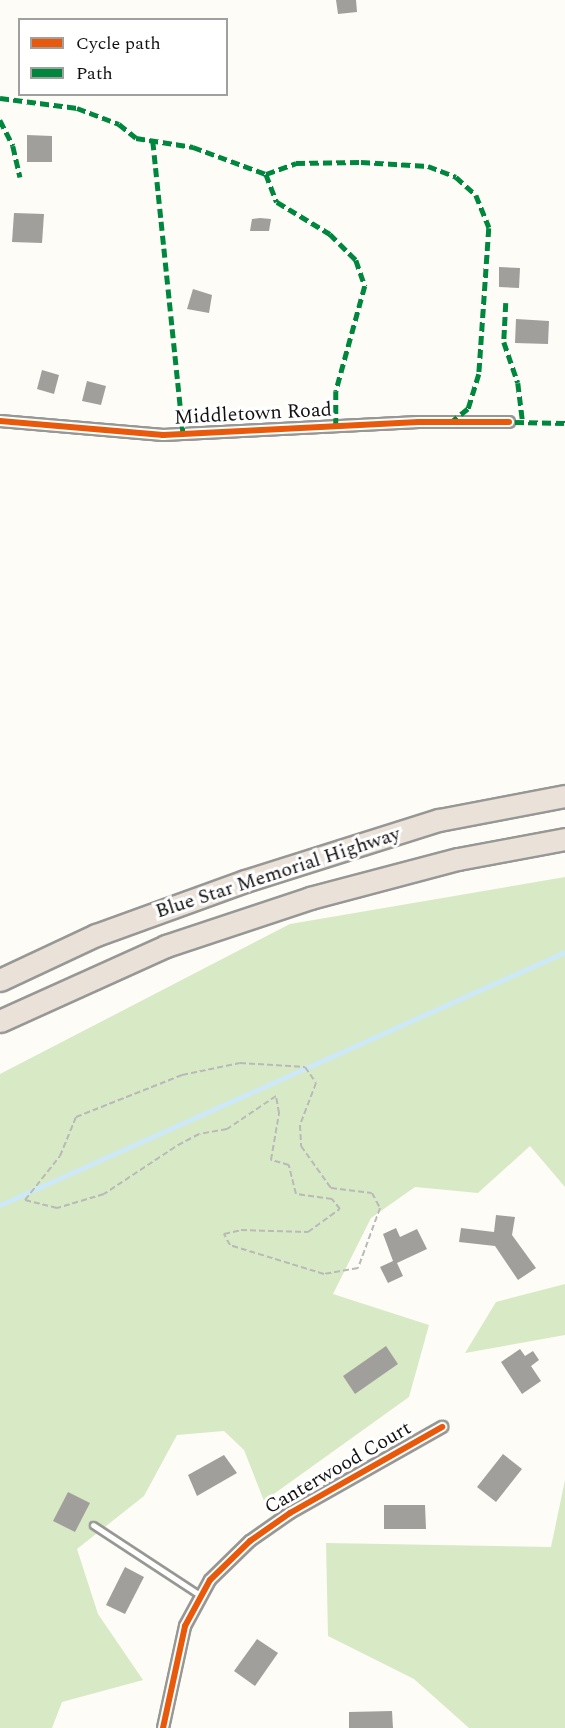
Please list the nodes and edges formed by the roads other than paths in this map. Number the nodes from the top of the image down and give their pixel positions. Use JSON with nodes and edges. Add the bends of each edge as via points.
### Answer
{"nodes":[{"id":1,"x":0,"y":421,"type":"edge"},
{"id":2,"x":509,"y":422,"type":"dead end"},
{"id":3,"x":565,"y":796,"type":"edge"},
{"id":4,"x":565,"y":839,"type":"edge"},
{"id":5,"x":0,"y":980,"type":"edge"},
{"id":6,"x":0,"y":1021,"type":"edge"},
{"id":7,"x":442,"y":1427,"type":"dead end"},
{"id":8,"x":93,"y":1525,"type":"dead end"},
{"id":9,"x":201,"y":1596,"type":"junction"},
{"id":10,"x":163,"y":1728,"type":"edge"}],
"edges":[{"from":1,"to":2,"type":"street","name":"Middletown Road","via":[[164,435],[419,422]]},
{"from":3,"to":5,"type":"highway","name":"Blue Star Memorial Highway","via":[[440,820],[245,881],[96,935]]},
{"from":4,"to":6,"type":"highway","name":"Blue Star Memorial Highway","via":[[458,859],[310,898],[166,946]]},
{"from":7,"to":9,"type":"street","name":"Canterwood Court","via":[[290,1513],[250,1541],[210,1580]]},
{"from":8,"to":9,"type":"lane"},
{"from":9,"to":10,"type":"street","name":"Canterwood Court","via":[[185,1626]]}]}
